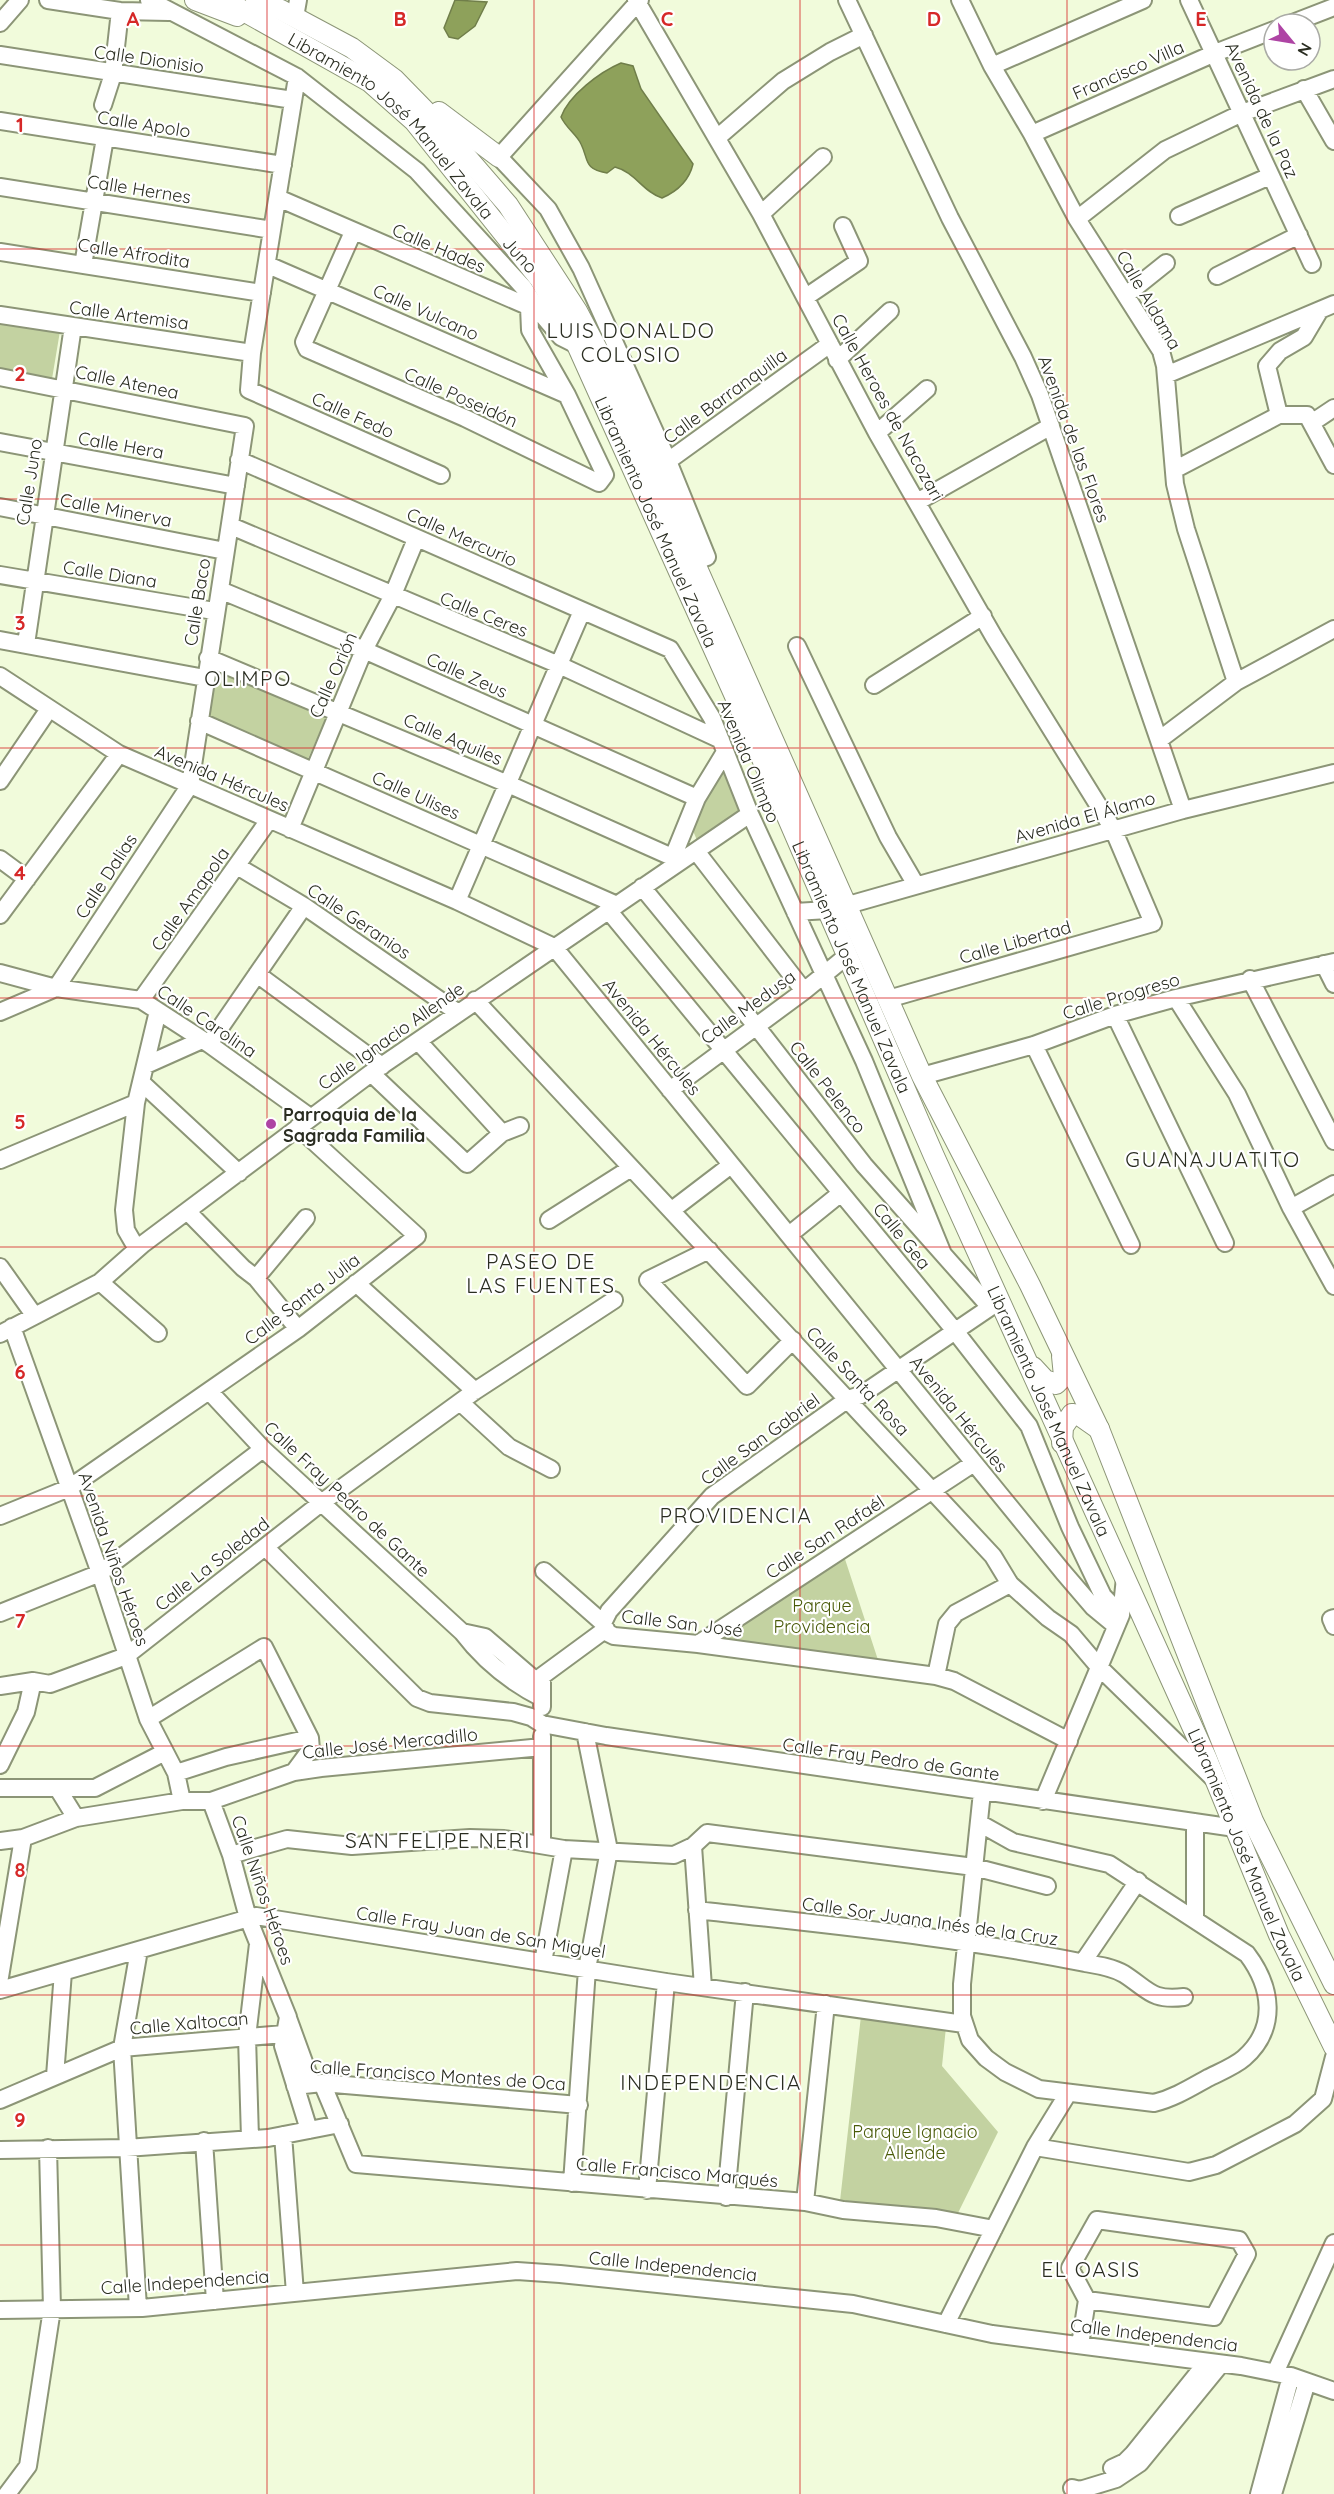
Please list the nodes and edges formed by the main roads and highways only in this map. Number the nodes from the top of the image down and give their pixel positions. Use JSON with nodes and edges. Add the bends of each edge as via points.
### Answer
{"nodes":[{"id":1,"x":195,"y":0,"type":"edge"},
{"id":2,"x":224,"y":0,"type":"edge"},
{"id":3,"x":286,"y":7,"type":"edge"},
{"id":4,"x":255,"y":9,"type":"edge"},
{"id":5,"x":394,"y":79,"type":"junction"},
{"id":6,"x":499,"y":157,"type":"road end"},
{"id":7,"x":1059,"y":1346,"type":"junction"},
{"id":8,"x":1030,"y":1363,"type":"junction"},
{"id":9,"x":1099,"y":1430,"type":"junction"},
{"id":10,"x":1062,"y":1443,"type":"junction"},
{"id":11,"x":1334,"y":1984,"type":"edge"},
{"id":12,"x":1334,"y":2047,"type":"edge"}],
"edges":[{"from":1,"to":4,"type":"main road","via":[[237,16]]},
{"from":2,"to":4,"type":"main road","name":"Libramiento José Manuel Zavala"},
{"from":3,"to":4,"type":"main road","name":"Libramiento José Manuel Zavala"},
{"from":3,"to":5,"type":"main road","name":"Libramiento José Manuel Zavala"},
{"from":4,"to":8,"type":"main road","name":"Libramiento José Manuel Zavala","via":[[370,82],[414,121],[540,279],[577,345],[848,955],[995,1303]]},
{"from":5,"to":6,"type":"main road"},
{"from":5,"to":7,"type":"main road","name":"Libramiento José Manuel Zavala","via":[[482,172],[547,262],[615,383],[700,559],[922,1076]]},
{"from":7,"to":8,"type":"main road","via":[[1064,1369],[1056,1384],[1045,1380]]},
{"from":7,"to":9,"type":"main road","name":"Libramiento José Manuel Zavala"},
{"from":8,"to":10,"type":"main road","name":"Libramiento José Manuel Zavala"},
{"from":9,"to":10,"type":"main road","via":[[1072,1414],[1063,1427]]},
{"from":9,"to":11,"type":"main road","name":"Libramiento José Manuel Zavala","via":[[1253,1821]]},
{"from":10,"to":12,"type":"main road","name":"Libramiento José Manuel Zavala","via":[[1216,1781],[1279,1935]]}]}
